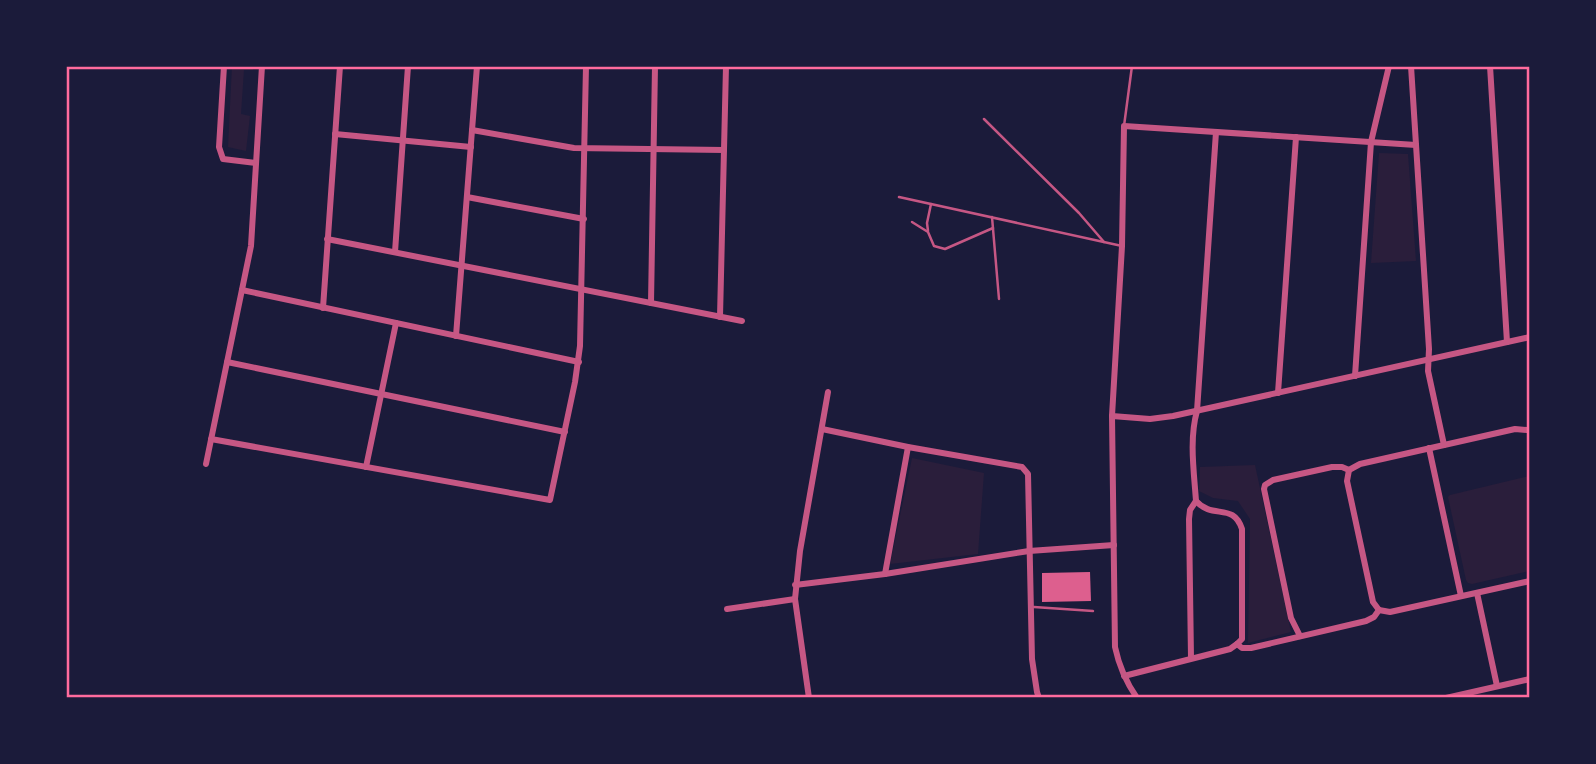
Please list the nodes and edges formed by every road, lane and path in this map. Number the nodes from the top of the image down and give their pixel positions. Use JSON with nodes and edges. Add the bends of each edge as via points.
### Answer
{"nodes":[{"id":1,"x":224,"y":66,"type":"edge"},
{"id":2,"x":262,"y":66,"type":"edge"},
{"id":3,"x":340,"y":66,"type":"edge"},
{"id":4,"x":408,"y":66,"type":"edge"},
{"id":5,"x":477,"y":66,"type":"edge"},
{"id":6,"x":586,"y":66,"type":"edge"},
{"id":7,"x":655,"y":66,"type":"edge"},
{"id":8,"x":726,"y":66,"type":"edge"},
{"id":9,"x":1132,"y":66,"type":"edge"},
{"id":10,"x":1389,"y":66,"type":"edge"},
{"id":11,"x":1411,"y":66,"type":"edge"},
{"id":12,"x":1490,"y":66,"type":"edge"},
{"id":13,"x":984,"y":120,"type":"dead end"},
{"id":14,"x":1124,"y":126,"type":"junction"},
{"id":15,"x":472,"y":130,"type":"junction"},
{"id":16,"x":1216,"y":132,"type":"junction"},
{"id":17,"x":335,"y":134,"type":"junction"},
{"id":18,"x":1296,"y":137,"type":"junction"},
{"id":19,"x":403,"y":141,"type":"junction"},
{"id":20,"x":1371,"y":142,"type":"junction"},
{"id":21,"x":1416,"y":145,"type":"junction"},
{"id":22,"x":471,"y":147,"type":"junction"},
{"id":23,"x":585,"y":148,"type":"junction"},
{"id":24,"x":653,"y":149,"type":"junction"},
{"id":25,"x":724,"y":150,"type":"junction"},
{"id":26,"x":256,"y":163,"type":"junction"},
{"id":27,"x":467,"y":197,"type":"junction"},
{"id":28,"x":899,"y":197,"type":"dead end"},
{"id":29,"x":931,"y":204,"type":"junction"},
{"id":30,"x":992,"y":217,"type":"junction"},
{"id":31,"x":584,"y":219,"type":"junction"},
{"id":32,"x":912,"y":222,"type":"dead end"},
{"id":33,"x":993,"y":228,"type":"junction"},
{"id":34,"x":928,"y":232,"type":"junction"},
{"id":35,"x":327,"y":239,"type":"junction"},
{"id":36,"x":1104,"y":242,"type":"junction"},
{"id":37,"x":1122,"y":246,"type":"junction"},
{"id":38,"x":395,"y":252,"type":"junction"},
{"id":39,"x":462,"y":266,"type":"junction"},
{"id":40,"x":582,"y":289,"type":"junction"},
{"id":41,"x":242,"y":290,"type":"junction"},
{"id":42,"x":999,"y":299,"type":"dead end"},
{"id":43,"x":651,"y":303,"type":"junction"},
{"id":44,"x":323,"y":308,"type":"junction"},
{"id":45,"x":720,"y":317,"type":"junction"},
{"id":46,"x":742,"y":321,"type":"dead end"},
{"id":47,"x":396,"y":323,"type":"junction"},
{"id":48,"x":456,"y":336,"type":"junction"},
{"id":49,"x":1530,"y":337,"type":"edge"},
{"id":50,"x":1507,"y":342,"type":"junction"},
{"id":51,"x":1428,"y":360,"type":"junction"},
{"id":52,"x":227,"y":362,"type":"junction"},
{"id":53,"x":579,"y":362,"type":"junction"},
{"id":54,"x":1355,"y":376,"type":"junction"},
{"id":55,"x":828,"y":392,"type":"dead end"},
{"id":56,"x":1278,"y":393,"type":"junction"},
{"id":57,"x":382,"y":394,"type":"junction"},
{"id":58,"x":1197,"y":411,"type":"junction"},
{"id":59,"x":1112,"y":416,"type":"junction"},
{"id":60,"x":822,"y":429,"type":"junction"},
{"id":61,"x":1529,"y":430,"type":"edge"},
{"id":62,"x":565,"y":432,"type":"junction"},
{"id":63,"x":211,"y":439,"type":"junction"},
{"id":64,"x":1444,"y":445,"type":"junction"},
{"id":65,"x":908,"y":447,"type":"junction"},
{"id":66,"x":1429,"y":449,"type":"junction"},
{"id":67,"x":206,"y":464,"type":"dead end"},
{"id":68,"x":366,"y":467,"type":"junction"},
{"id":69,"x":1349,"y":470,"type":"junction"},
{"id":70,"x":1196,"y":501,"type":"junction"},
{"id":71,"x":1114,"y":545,"type":"junction"},
{"id":72,"x":1030,"y":551,"type":"junction"},
{"id":73,"x":885,"y":574,"type":"junction"},
{"id":74,"x":1530,"y":581,"type":"edge"},
{"id":75,"x":795,"y":585,"type":"junction"},
{"id":76,"x":1477,"y":593,"type":"junction"},
{"id":77,"x":1461,"y":596,"type":"junction"},
{"id":78,"x":795,"y":600,"type":"junction"},
{"id":79,"x":1030,"y":603,"type":"junction"},
{"id":80,"x":727,"y":609,"type":"dead end"},
{"id":81,"x":1379,"y":610,"type":"junction"},
{"id":82,"x":1093,"y":611,"type":"dead end"},
{"id":83,"x":1300,"y":636,"type":"junction"},
{"id":84,"x":1237,"y":645,"type":"junction"},
{"id":85,"x":1191,"y":658,"type":"junction"},
{"id":86,"x":1124,"y":676,"type":"junction"},
{"id":87,"x":1530,"y":679,"type":"edge"},
{"id":88,"x":1497,"y":686,"type":"junction"},
{"id":89,"x":809,"y":698,"type":"edge"},
{"id":90,"x":1039,"y":698,"type":"edge"},
{"id":91,"x":1137,"y":698,"type":"edge"},
{"id":92,"x":1446,"y":698,"type":"edge"}],
"edges":[{"from":1,"to":26,"type":"street","via":[[219,146],[223,159]]},
{"from":2,"to":26,"type":"street"},
{"from":3,"to":17,"type":"street"},
{"from":4,"to":19,"type":"street"},
{"from":5,"to":15,"type":"street"},
{"from":6,"to":23,"type":"street"},
{"from":7,"to":24,"type":"street"},
{"from":8,"to":25,"type":"street"},
{"from":9,"to":14,"type":"lane"},
{"from":10,"to":20,"type":"street"},
{"from":11,"to":21,"type":"street"},
{"from":12,"to":50,"type":"street"},
{"from":13,"to":36,"type":"lane"},
{"from":14,"to":16,"type":"street"},
{"from":14,"to":37,"type":"street"},
{"from":15,"to":22,"type":"street"},
{"from":15,"to":23,"type":"street"},
{"from":16,"to":18,"type":"street"},
{"from":16,"to":58,"type":"street"},
{"from":17,"to":19,"type":"street"},
{"from":17,"to":35,"type":"street"},
{"from":18,"to":20,"type":"street"},
{"from":18,"to":56,"type":"street"},
{"from":19,"to":22,"type":"street"},
{"from":19,"to":38,"type":"street"},
{"from":20,"to":21,"type":"street"},
{"from":20,"to":54,"type":"street"},
{"from":21,"to":51,"type":"street"},
{"from":22,"to":27,"type":"street"},
{"from":23,"to":24,"type":"street"},
{"from":23,"to":31,"type":"street"},
{"from":24,"to":25,"type":"street"},
{"from":24,"to":43,"type":"street"},
{"from":25,"to":45,"type":"street"},
{"from":26,"to":41,"type":"street","via":[[251,246]]},
{"from":27,"to":31,"type":"street"},
{"from":27,"to":39,"type":"street"},
{"from":28,"to":29,"type":"lane"},
{"from":29,"to":30,"type":"lane"},
{"from":29,"to":34,"type":"lane"},
{"from":30,"to":33,"type":"lane"},
{"from":30,"to":36,"type":"lane"},
{"from":31,"to":40,"type":"street"},
{"from":32,"to":34,"type":"lane"},
{"from":33,"to":34,"type":"lane","via":[[944,249],[934,246]]},
{"from":33,"to":42,"type":"lane"},
{"from":35,"to":38,"type":"street"},
{"from":35,"to":44,"type":"street"},
{"from":36,"to":37,"type":"lane"},
{"from":37,"to":59,"type":"street"},
{"from":38,"to":39,"type":"street"},
{"from":39,"to":40,"type":"street"},
{"from":39,"to":48,"type":"street"},
{"from":40,"to":43,"type":"street"},
{"from":40,"to":53,"type":"street"},
{"from":41,"to":44,"type":"street"},
{"from":41,"to":52,"type":"street"},
{"from":43,"to":45,"type":"street"},
{"from":44,"to":47,"type":"street"},
{"from":45,"to":46,"type":"street"},
{"from":47,"to":48,"type":"street"},
{"from":47,"to":57,"type":"street"},
{"from":48,"to":53,"type":"street"},
{"from":49,"to":50,"type":"street"},
{"from":50,"to":51,"type":"street"},
{"from":51,"to":54,"type":"street"},
{"from":51,"to":64,"type":"street"},
{"from":52,"to":57,"type":"street"},
{"from":52,"to":63,"type":"street"},
{"from":53,"to":62,"type":"street"},
{"from":54,"to":56,"type":"street"},
{"from":55,"to":60,"type":"street"},
{"from":56,"to":58,"type":"street"},
{"from":57,"to":62,"type":"street"},
{"from":57,"to":68,"type":"street"},
{"from":58,"to":59,"type":"street","via":[[1150,419]]},
{"from":58,"to":70,"type":"street","via":[[1193,436]]},
{"from":59,"to":71,"type":"street"},
{"from":60,"to":65,"type":"street"},
{"from":60,"to":75,"type":"street"},
{"from":61,"to":64,"type":"street"},
{"from":62,"to":68,"type":"street","via":[[550,500]]},
{"from":63,"to":67,"type":"street"},
{"from":63,"to":68,"type":"street"},
{"from":64,"to":66,"type":"street"},
{"from":65,"to":72,"type":"street","via":[[1022,467],[1028,474]]},
{"from":65,"to":73,"type":"street"},
{"from":66,"to":69,"type":"street"},
{"from":66,"to":77,"type":"street"},
{"from":69,"to":81,"type":"street","via":[[1347,481],[1373,602]]},
{"from":69,"to":83,"type":"street","via":[[1332,467],[1265,485],[1291,618]]},
{"from":70,"to":84,"type":"street","via":[[1211,511],[1232,514],[1242,529],[1242,639]]},
{"from":70,"to":85,"type":"street","via":[[1189,519]]},
{"from":71,"to":72,"type":"street"},
{"from":71,"to":86,"type":"street","via":[[1115,647]]},
{"from":72,"to":73,"type":"street"},
{"from":72,"to":79,"type":"street"},
{"from":73,"to":75,"type":"street"},
{"from":74,"to":76,"type":"street"},
{"from":75,"to":78,"type":"street"},
{"from":76,"to":77,"type":"street"},
{"from":76,"to":88,"type":"street"},
{"from":77,"to":81,"type":"street","via":[[1390,612]]},
{"from":78,"to":80,"type":"street"},
{"from":78,"to":89,"type":"street"},
{"from":79,"to":82,"type":"lane","via":[[1032,607]]},
{"from":79,"to":90,"type":"street"},
{"from":81,"to":83,"type":"street","via":[[1366,621]]},
{"from":83,"to":84,"type":"street","via":[[1251,648]]},
{"from":84,"to":85,"type":"street"},
{"from":85,"to":86,"type":"street"},
{"from":86,"to":91,"type":"street"},
{"from":87,"to":88,"type":"street"},
{"from":88,"to":92,"type":"street"}]}
